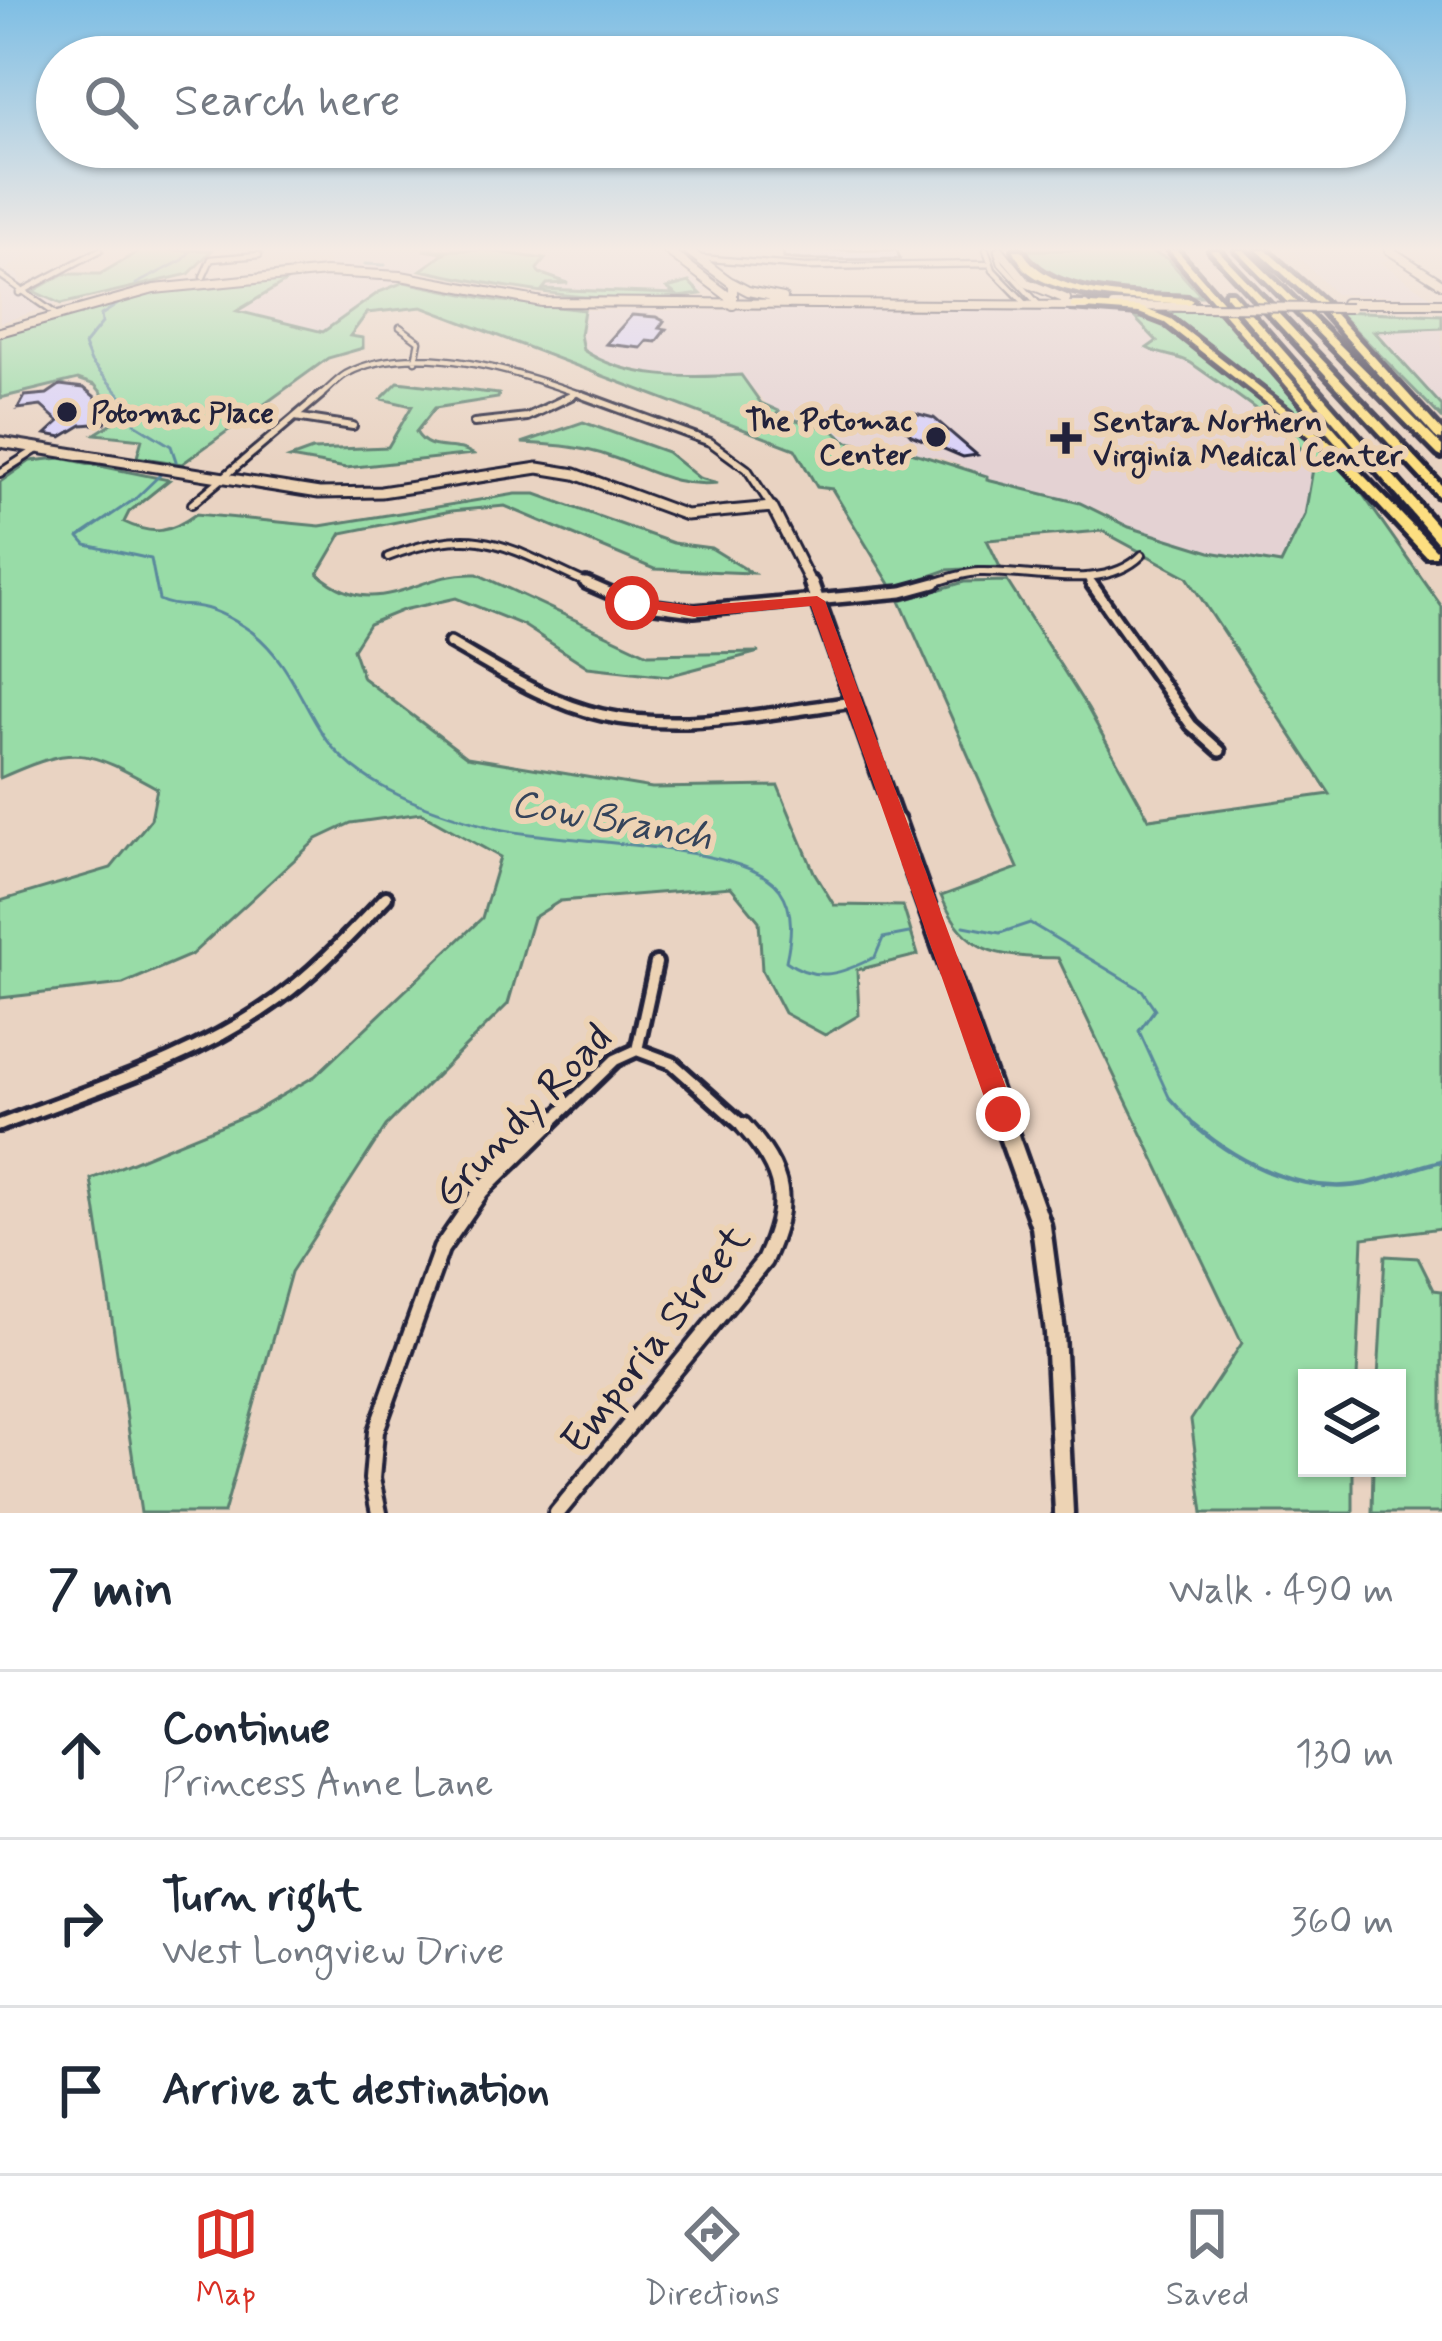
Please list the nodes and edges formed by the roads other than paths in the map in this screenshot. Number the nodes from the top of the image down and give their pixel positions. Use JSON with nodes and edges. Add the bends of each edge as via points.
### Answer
{"nodes":[{"id":1,"x":30,"y":321,"type":"edge"},
{"id":2,"x":1167,"y":321,"type":"edge"},
{"id":3,"x":1236,"y":321,"type":"edge"},
{"id":4,"x":1252,"y":321,"type":"edge"},
{"id":5,"x":1280,"y":321,"type":"edge"},
{"id":6,"x":1310,"y":321,"type":"edge"},
{"id":7,"x":1335,"y":321,"type":"edge"},
{"id":8,"x":400,"y":327,"type":"dead end"},
{"id":9,"x":0,"y":330,"type":"edge"},
{"id":10,"x":416,"y":362,"type":"junction"},
{"id":11,"x":578,"y":393,"type":"junction"},
{"id":12,"x":296,"y":417,"type":"junction"},
{"id":13,"x":474,"y":423,"type":"dead end"},
{"id":14,"x":352,"y":426,"type":"dead end"},
{"id":15,"x":1442,"y":438,"type":"edge"},
{"id":16,"x":0,"y":442,"type":"edge"},
{"id":17,"x":39,"y":448,"type":"junction"},
{"id":18,"x":1442,"y":453,"type":"edge"},
{"id":19,"x":0,"y":473,"type":"edge"},
{"id":20,"x":223,"y":479,"type":"junction"},
{"id":21,"x":1442,"y":493,"type":"edge"},
{"id":22,"x":192,"y":504,"type":"dead end"},
{"id":23,"x":772,"y":507,"type":"junction"},
{"id":24,"x":1442,"y":539,"type":"edge"},
{"id":25,"x":1431,"y":554,"type":"junction"},
{"id":26,"x":1142,"y":555,"type":"dead end"},
{"id":27,"x":388,"y":557,"type":"dead end"},
{"id":28,"x":1442,"y":567,"type":"edge"},
{"id":29,"x":1087,"y":577,"type":"junction"},
{"id":30,"x":817,"y":601,"type":"junction"},
{"id":31,"x":450,"y":644,"type":"dead end"},
{"id":32,"x":854,"y":702,"type":"junction"},
{"id":33,"x":1220,"y":751,"type":"dead end"},
{"id":34,"x":386,"y":897,"type":"dead end"},
{"id":35,"x":656,"y":963,"type":"dead end"},
{"id":36,"x":638,"y":1050,"type":"junction"},
{"id":37,"x":0,"y":1124,"type":"edge"},
{"id":38,"x":379,"y":1513,"type":"edge"},
{"id":39,"x":557,"y":1513,"type":"edge"},
{"id":40,"x":1064,"y":1513,"type":"edge"}],
"edges":[{"from":1,"to":9,"type":"main road"},
{"from":2,"to":25,"type":"highway","via":[[1332,449]]},
{"from":3,"to":25,"type":"highway"},
{"from":4,"to":24,"type":"highway"},
{"from":5,"to":21,"type":"highway"},
{"from":6,"to":18,"type":"highway"},
{"from":7,"to":15,"type":"highway"},
{"from":8,"to":10,"type":"street","via":[[419,341]]},
{"from":10,"to":11,"type":"street","via":[[491,364]]},
{"from":10,"to":12,"type":"street","via":[[354,371]]},
{"from":11,"to":13,"type":"street","via":[[527,417]]},
{"from":11,"to":23,"type":"street","via":[[710,442],[754,476]]},
{"from":12,"to":14,"type":"street"},
{"from":12,"to":20,"type":"street"},
{"from":16,"to":17,"type":"street"},
{"from":17,"to":19,"type":"street"},
{"from":17,"to":20,"type":"street"},
{"from":20,"to":22,"type":"street"},
{"from":20,"to":23,"type":"street","via":[[361,494],[538,468],[686,515]]},
{"from":23,"to":30,"type":"street"},
{"from":25,"to":28,"type":"highway"},
{"from":26,"to":29,"type":"street","via":[[1130,567]]},
{"from":27,"to":30,"type":"street","via":[[433,540],[475,538],[662,610]]},
{"from":29,"to":30,"type":"street","via":[[974,572],[902,592]]},
{"from":29,"to":33,"type":"street","via":[[1191,725]]},
{"from":30,"to":32,"type":"street"},
{"from":31,"to":32,"type":"street","via":[[569,704],[625,719]]},
{"from":32,"to":40,"type":"street","via":[[1041,1226]]},
{"from":34,"to":37,"type":"street","via":[[306,977],[254,1015],[172,1057]]},
{"from":35,"to":36,"type":"street","name":"Grundy Road"},
{"from":36,"to":38,"type":"street","name":"Grundy Road","via":[[615,1060],[481,1191],[441,1249],[376,1431]]},
{"from":36,"to":39,"type":"street","name":"Emporia Street","via":[[661,1055],[766,1150],[782,1184],[783,1223],[764,1261]]}]}
